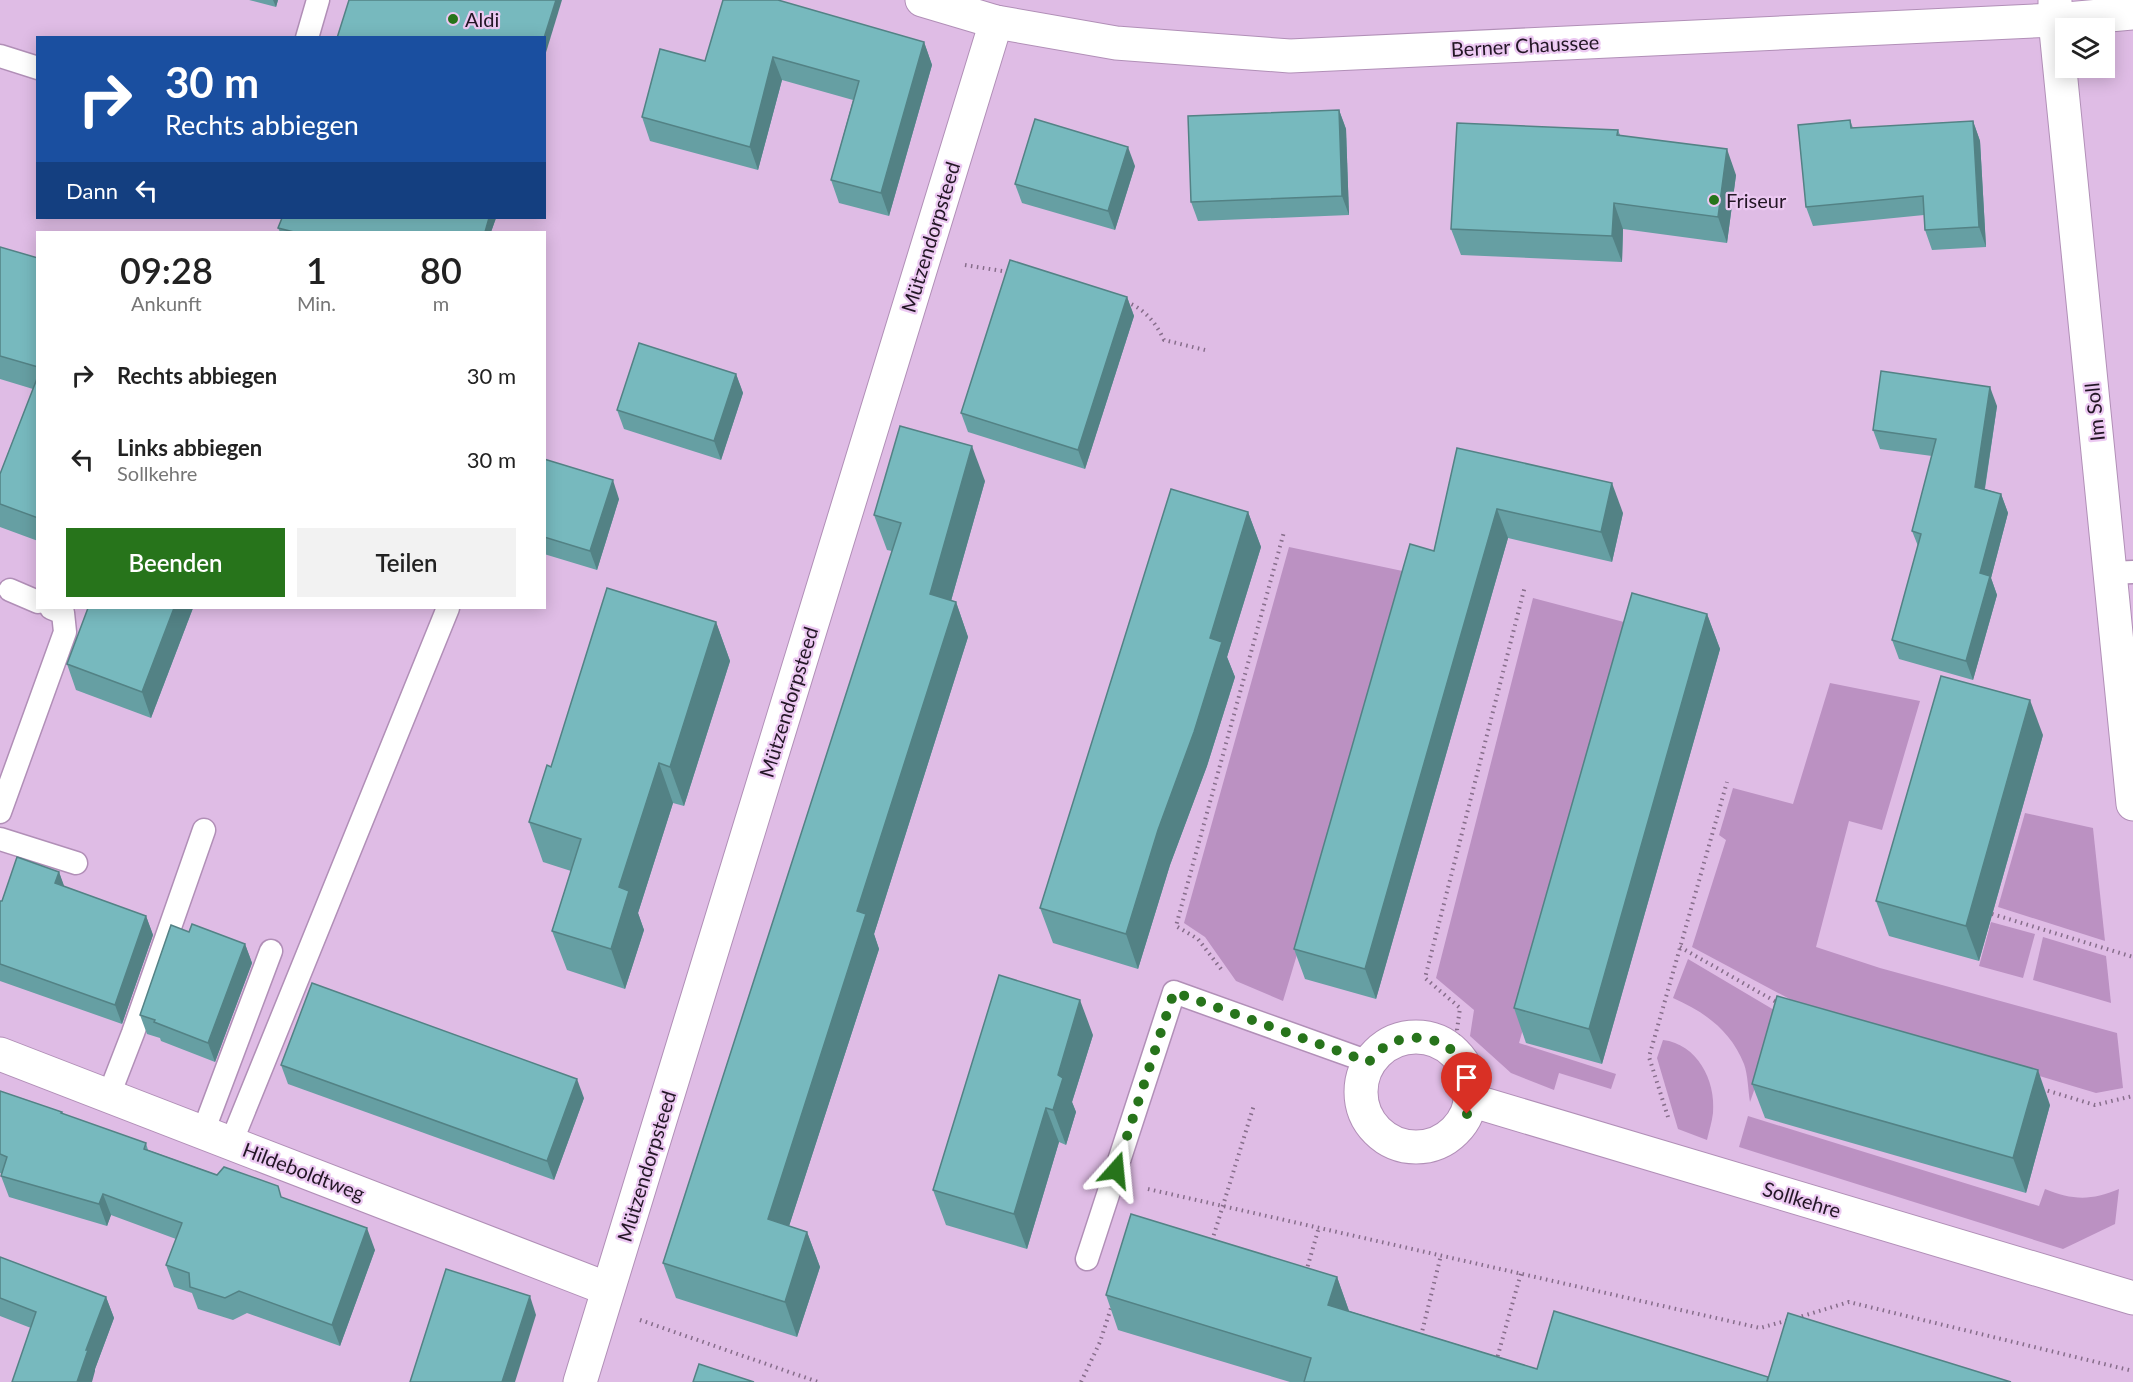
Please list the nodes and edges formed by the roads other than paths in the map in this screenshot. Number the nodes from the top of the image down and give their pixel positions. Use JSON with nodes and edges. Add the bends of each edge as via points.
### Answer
{"nodes":[{"id":1,"x":318,"y":0,"type":"edge"},
{"id":2,"x":922,"y":0,"type":"edge"},
{"id":3,"x":2055,"y":10,"type":"edge"},
{"id":4,"x":2133,"y":13,"type":"edge"},
{"id":5,"x":996,"y":22,"type":"junction"},
{"id":6,"x":308,"y":36,"type":"edge"},
{"id":7,"x":0,"y":56,"type":"edge"},
{"id":8,"x":36,"y":67,"type":"edge"},
{"id":9,"x":2121,"y":572,"type":"edge"},
{"id":10,"x":10,"y":590,"type":"dead end"},
{"id":11,"x":36,"y":601,"type":"edge"},
{"id":12,"x":53,"y":609,"type":"edge"},
{"id":13,"x":448,"y":609,"type":"edge"},
{"id":14,"x":2133,"y":804,"type":"edge"},
{"id":15,"x":0,"y":812,"type":"edge"},
{"id":16,"x":204,"y":830,"type":"dead end"},
{"id":17,"x":0,"y":839,"type":"edge"},
{"id":18,"x":76,"y":863,"type":"dead end"},
{"id":19,"x":271,"y":951,"type":"dead end"},
{"id":20,"x":0,"y":1054,"type":"edge"},
{"id":21,"x":1369,"y":1062,"type":"junction"},
{"id":22,"x":109,"y":1095,"type":"junction"},
{"id":23,"x":1470,"y":1100,"type":"junction"},
{"id":24,"x":217,"y":1138,"type":"junction"},
{"id":25,"x":1087,"y":1259,"type":"dead end"},
{"id":26,"x":605,"y":1298,"type":"junction"},
{"id":27,"x":2133,"y":1298,"type":"edge"},
{"id":28,"x":580,"y":1382,"type":"edge"}],
"edges":[{"from":1,"to":6,"type":"lane"},
{"from":2,"to":5,"type":"street","name":"Berner Chaussee"},
{"from":3,"to":4,"type":"street","name":"Berner Chaussee"},
{"from":3,"to":5,"type":"street","name":"Berner Chaussee","via":[[1290,56],[1116,43]]},
{"from":3,"to":9,"type":"street","name":"Im Soll"},
{"from":5,"to":26,"type":"street","name":"Mützendorpsteed"},
{"from":7,"to":8,"type":"lane"},
{"from":9,"to":14,"type":"street","name":"Im Soll"},
{"from":10,"to":11,"type":"lane"},
{"from":12,"to":15,"type":"lane","via":[[63,613],[65,632]]},
{"from":13,"to":24,"type":"lane"},
{"from":16,"to":22,"type":"lane"},
{"from":17,"to":18,"type":"lane"},
{"from":19,"to":24,"type":"lane"},
{"from":20,"to":22,"type":"street","name":"Hildeboldtweg"},
{"from":21,"to":23,"type":"street","via":[[1398,1040],[1413,1037],[1439,1042],[1461,1060],[1471,1086]]},
{"from":21,"to":23,"type":"street","via":[[1361,1081],[1363,1110],[1387,1140],[1420,1148],[1436,1144],[1451,1135],[1467,1114]]},
{"from":21,"to":25,"type":"lane","via":[[1174,992]]},
{"from":22,"to":24,"type":"street","name":"Hildeboldtweg"},
{"from":23,"to":27,"type":"street","name":"Sollkehre"},
{"from":24,"to":26,"type":"street","name":"Hildeboldtweg"},
{"from":26,"to":28,"type":"street","name":"Mützendorpsteed"}]}
